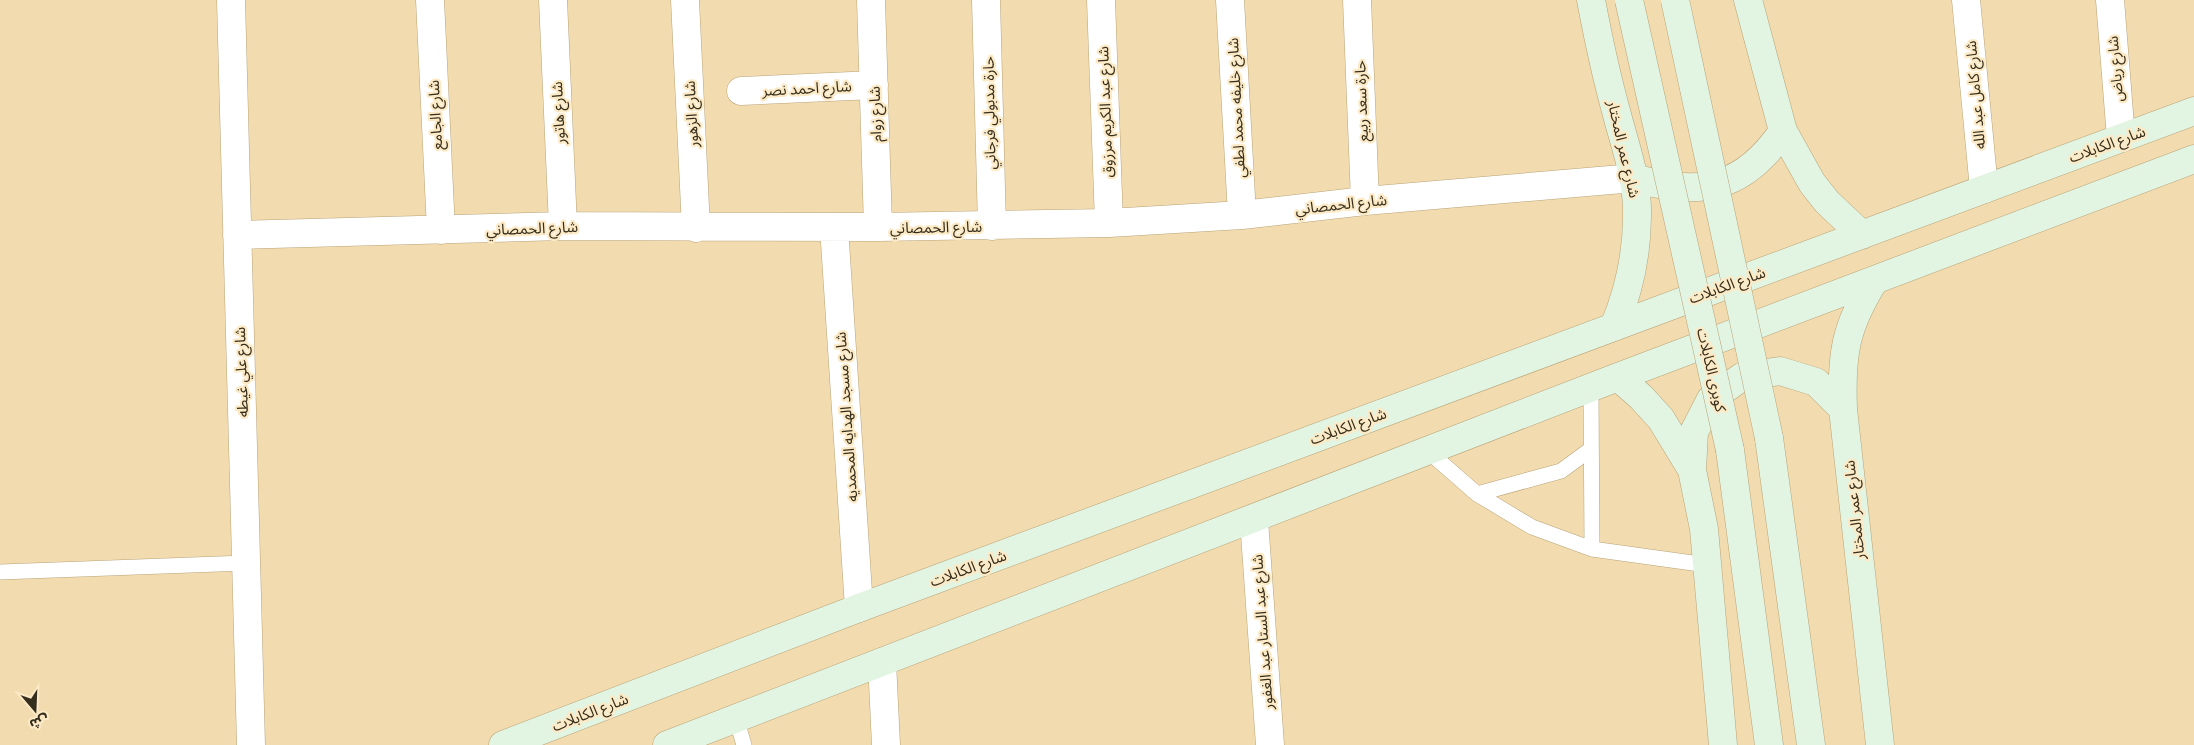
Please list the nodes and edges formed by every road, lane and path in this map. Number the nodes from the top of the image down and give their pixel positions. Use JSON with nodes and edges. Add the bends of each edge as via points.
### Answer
{"nodes":[{"id":1,"x":231,"y":0,"type":"edge"},
{"id":2,"x":430,"y":0,"type":"edge"},
{"id":3,"x":553,"y":0,"type":"edge"},
{"id":4,"x":685,"y":0,"type":"edge"},
{"id":5,"x":871,"y":0,"type":"edge"},
{"id":6,"x":986,"y":0,"type":"edge"},
{"id":7,"x":1101,"y":0,"type":"edge"},
{"id":8,"x":1230,"y":0,"type":"edge"},
{"id":9,"x":1357,"y":0,"type":"edge"},
{"id":10,"x":1591,"y":0,"type":"edge"},
{"id":11,"x":1629,"y":0,"type":"edge"},
{"id":12,"x":1675,"y":0,"type":"edge"},
{"id":13,"x":1748,"y":0,"type":"edge"},
{"id":14,"x":1966,"y":0,"type":"edge"},
{"id":15,"x":2110,"y":0,"type":"edge"},
{"id":16,"x":874,"y":85,"type":"junction"},
{"id":17,"x":741,"y":91,"type":"dead end"},
{"id":18,"x":2194,"y":111,"type":"edge"},
{"id":19,"x":1783,"y":132,"type":"junction"},
{"id":20,"x":2121,"y":138,"type":"junction"},
{"id":21,"x":2194,"y":159,"type":"edge"},
{"id":22,"x":1634,"y":178,"type":"junction"},
{"id":23,"x":1984,"y":189,"type":"junction"},
{"id":24,"x":1365,"y":201,"type":"junction"},
{"id":25,"x":1242,"y":215,"type":"junction"},
{"id":26,"x":1109,"y":223,"type":"junction"},
{"id":27,"x":563,"y":226,"type":"junction"},
{"id":28,"x":834,"y":226,"type":"junction"},
{"id":29,"x":992,"y":226,"type":"junction"},
{"id":30,"x":878,"y":227,"type":"junction"},
{"id":31,"x":696,"y":228,"type":"junction"},
{"id":32,"x":441,"y":230,"type":"junction"},
{"id":33,"x":237,"y":235,"type":"junction"},
{"id":34,"x":1862,"y":235,"type":"junction"},
{"id":35,"x":1874,"y":281,"type":"junction"},
{"id":36,"x":1614,"y":327,"type":"junction"},
{"id":37,"x":1618,"y":378,"type":"junction"},
{"id":38,"x":1591,"y":389,"type":"junction"},
{"id":39,"x":1844,"y":409,"type":"junction"},
{"id":40,"x":1591,"y":449,"type":"junction"},
{"id":41,"x":1429,"y":452,"type":"junction"},
{"id":42,"x":1692,"y":470,"type":"junction"},
{"id":43,"x":1477,"y":494,"type":"junction"},
{"id":44,"x":1254,"y":520,"type":"junction"},
{"id":45,"x":1592,"y":549,"type":"junction"},
{"id":46,"x":246,"y":563,"type":"junction"},
{"id":47,"x":1707,"y":565,"type":"junction"},
{"id":48,"x":0,"y":572,"type":"edge"},
{"id":49,"x":859,"y":608,"type":"junction"},
{"id":50,"x":882,"y":662,"type":"junction"},
{"id":51,"x":736,"y":718,"type":"junction"},
{"id":52,"x":251,"y":745,"type":"edge"},
{"id":53,"x":503,"y":745,"type":"edge"},
{"id":54,"x":667,"y":745,"type":"edge"},
{"id":55,"x":744,"y":745,"type":"edge"},
{"id":56,"x":886,"y":745,"type":"edge"},
{"id":57,"x":1270,"y":745,"type":"edge"},
{"id":58,"x":1724,"y":745,"type":"edge"},
{"id":59,"x":1769,"y":745,"type":"edge"},
{"id":60,"x":1811,"y":745,"type":"edge"},
{"id":61,"x":1880,"y":745,"type":"edge"}],
"edges":[{"from":1,"to":33,"type":"street","name":"شارع علي غيطه"},
{"from":2,"to":32,"type":"street","name":"شارع الجامع"},
{"from":3,"to":27,"type":"street","name":"شارع هاتور"},
{"from":4,"to":31,"type":"street","name":"شارع الزهور"},
{"from":5,"to":16,"type":"street","name":"شارع زوام"},
{"from":6,"to":29,"type":"street","name":"حارة مدبولي فرجاني"},
{"from":7,"to":26,"type":"street","name":"شارع عبد الكريم مرزوق"},
{"from":8,"to":25,"type":"street","name":"شارع خليفه محمد لطفي"},
{"from":9,"to":24,"type":"street","name":"حارة سعد ربيع"},
{"from":10,"to":22,"type":"main road","name":"شارع عمر المختار"},
{"from":11,"to":59,"type":"main road","name":"كوبرى الكابلات","bridge":true,"via":[[1730,450]]},
{"from":12,"to":60,"type":"main road","bridge":true,"via":[[1769,438]]},
{"from":13,"to":19,"type":"main road"},
{"from":14,"to":23,"type":"street","name":"شارع كامل عبد الله"},
{"from":15,"to":20,"type":"street","name":"شارع رياض"},
{"from":16,"to":17,"type":"street","name":"شارع احمد نصر"},
{"from":16,"to":30,"type":"street","name":"شارع زوام"},
{"from":18,"to":20,"type":"main road","name":"شارع الكابلات"},
{"from":19,"to":22,"type":"main road","via":[[1756,164],[1719,184],[1677,188]]},
{"from":19,"to":34,"type":"main road","via":[[1812,183]]},
{"from":20,"to":23,"type":"main road","name":"شارع الكابلات"},
{"from":21,"to":35,"type":"main road"},
{"from":22,"to":24,"type":"street","name":"شارع الحمصاني"},
{"from":22,"to":36,"type":"main road","name":"شارع عمر المختار","via":[[1638,214],[1635,250],[1624,302]]},
{"from":23,"to":34,"type":"main road","name":"شارع الكابلات"},
{"from":24,"to":25,"type":"street","name":"شارع الحمصاني"},
{"from":25,"to":26,"type":"street","name":"شارع الحمصاني"},
{"from":26,"to":29,"type":"street","name":"شارع الحمصاني"},
{"from":27,"to":31,"type":"street","name":"شارع الحمصاني"},
{"from":27,"to":32,"type":"street","name":"شارع الحمصاني"},
{"from":28,"to":30,"type":"street","name":"شارع الحمصاني"},
{"from":28,"to":31,"type":"street","name":"شارع الحمصاني"},
{"from":28,"to":49,"type":"street","name":"شارع مسجد الهدايه المحمديه"},
{"from":29,"to":30,"type":"street","name":"شارع الحمصاني"},
{"from":32,"to":33,"type":"street","name":"شارع الحمصاني"},
{"from":33,"to":46,"type":"street","name":"شارع علي غيطه"},
{"from":34,"to":36,"type":"main road","name":"شارع الكابلات"},
{"from":35,"to":37,"type":"main road"},
{"from":35,"to":39,"type":"main road","name":"شارع عمر المختار","via":[[1852,323],[1846,346],[1842,370]]},
{"from":36,"to":49,"type":"main road","name":"شارع الكابلات"},
{"from":37,"to":38,"type":"main road"},
{"from":37,"to":42,"type":"main road","via":[[1661,419]]},
{"from":38,"to":40,"type":"lane"},
{"from":38,"to":41,"type":"main road"},
{"from":39,"to":42,"type":"main road","via":[[1816,382],[1807,379],[1780,371],[1743,376],[1711,399],[1694,432]]},
{"from":39,"to":61,"type":"main road","name":"شارع عمر المختار"},
{"from":40,"to":43,"type":"lane","via":[[1561,471]]},
{"from":40,"to":45,"type":"lane"},
{"from":41,"to":43,"type":"lane"},
{"from":41,"to":44,"type":"main road"},
{"from":42,"to":47,"type":"main road","via":[[1704,529]]},
{"from":43,"to":45,"type":"lane","via":[[1532,527]]},
{"from":44,"to":50,"type":"main road"},
{"from":44,"to":57,"type":"street","name":"شارع عبد الستار عبد الغفور"},
{"from":45,"to":47,"type":"lane"},
{"from":46,"to":48,"type":"lane"},
{"from":46,"to":52,"type":"street","name":"شارع علي غيطه"},
{"from":47,"to":58,"type":"main road"},
{"from":49,"to":53,"type":"main road","name":"شارع الكابلات"},
{"from":50,"to":51,"type":"main road"},
{"from":50,"to":56,"type":"street"},
{"from":51,"to":54,"type":"main road"},
{"from":51,"to":55,"type":"lane"}]}
